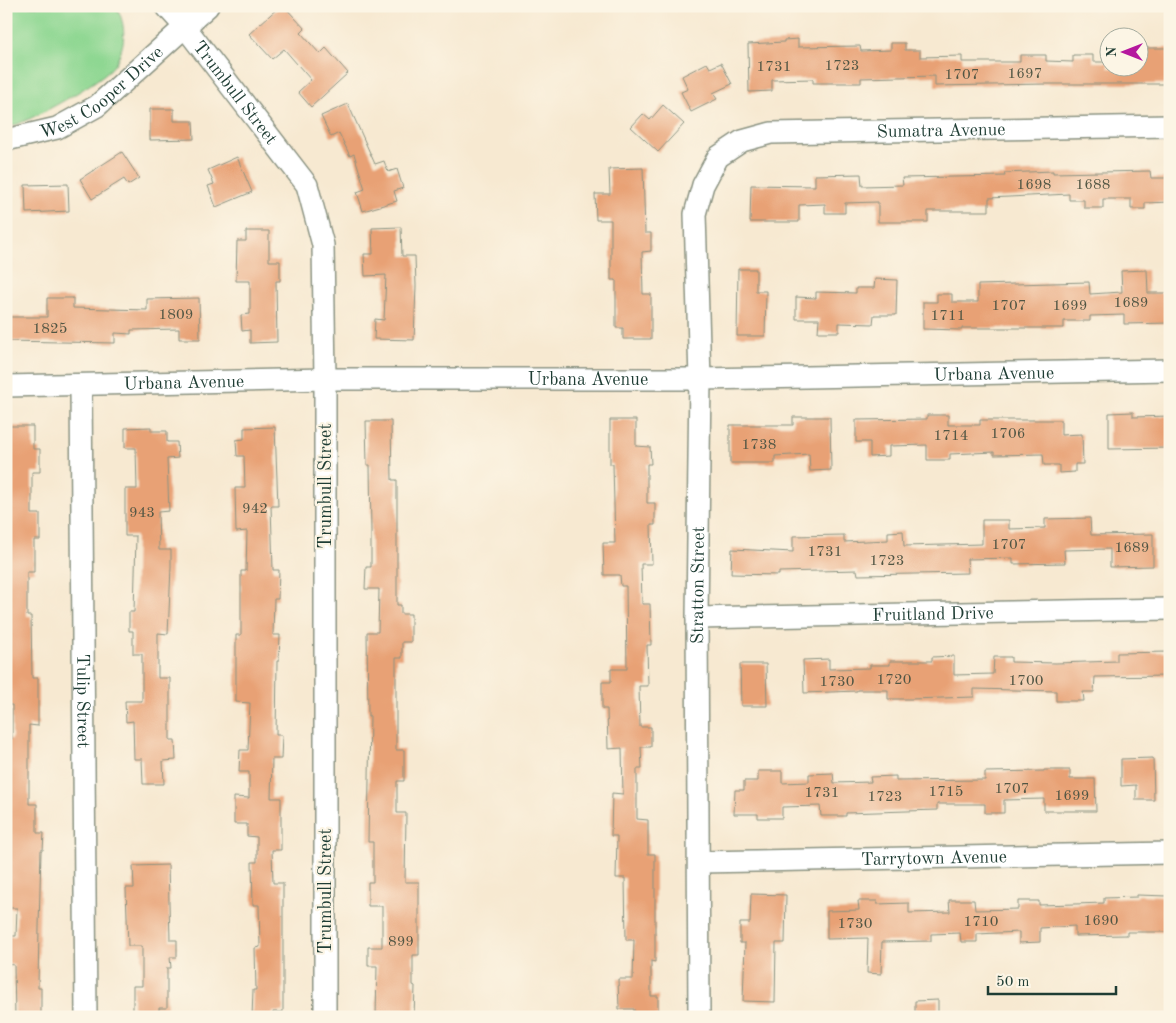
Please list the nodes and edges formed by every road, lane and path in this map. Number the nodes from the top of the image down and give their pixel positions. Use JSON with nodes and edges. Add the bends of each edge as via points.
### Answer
{"nodes":[{"id":1,"x":166,"y":6,"type":"edge"},
{"id":2,"x":208,"y":6,"type":"edge"},
{"id":3,"x":185,"y":27,"type":"junction"},
{"id":4,"x":1170,"y":126,"type":"edge"},
{"id":5,"x":6,"y":140,"type":"edge"},
{"id":6,"x":718,"y":157,"type":"joint"},
{"id":7,"x":1170,"y":370,"type":"edge"},
{"id":8,"x":325,"y":379,"type":"junction"},
{"id":9,"x":700,"y":379,"type":"junction"},
{"id":10,"x":6,"y":386,"type":"edge"},
{"id":11,"x":81,"y":386,"type":"junction"},
{"id":12,"x":1170,"y":609,"type":"edge"},
{"id":13,"x":697,"y":618,"type":"junction"},
{"id":14,"x":1170,"y":853,"type":"edge"},
{"id":15,"x":699,"y":862,"type":"junction"},
{"id":16,"x":86,"y":1017,"type":"edge"},
{"id":17,"x":325,"y":1017,"type":"edge"},
{"id":18,"x":699,"y":1017,"type":"edge"}],
"edges":[{"from":1,"to":3,"type":"street","name":"Trumbull Street"},
{"from":2,"to":3,"type":"street","name":"West Cooper Drive"},
{"from":3,"to":5,"type":"street","name":"West Cooper Drive","via":[[97,106],[57,128]]},
{"from":3,"to":8,"type":"street","name":"Trumbull Street","via":[[308,185],[323,245]]},
{"from":4,"to":6,"type":"street","name":"Sumatra Avenue","via":[[771,133],[742,141]]},
{"from":6,"to":9,"type":"street","name":"Stratton Street","via":[[703,186],[695,214]]},
{"from":7,"to":9,"type":"street","name":"Urbana Avenue"},
{"from":8,"to":9,"type":"street","name":"Urbana Avenue"},
{"from":8,"to":11,"type":"street","name":"Urbana Avenue"},
{"from":8,"to":17,"type":"street","name":"Trumbull Street"},
{"from":9,"to":13,"type":"street","name":"Stratton Street"},
{"from":10,"to":11,"type":"street","name":"Urbana Avenue"},
{"from":11,"to":16,"type":"street","name":"Tulip Street"},
{"from":12,"to":13,"type":"street","name":"Fruitland Drive"},
{"from":13,"to":15,"type":"street","name":"Stratton Street"},
{"from":14,"to":15,"type":"street","name":"Tarrytown Avenue"},
{"from":15,"to":18,"type":"street","name":"Stratton Street"}]}
